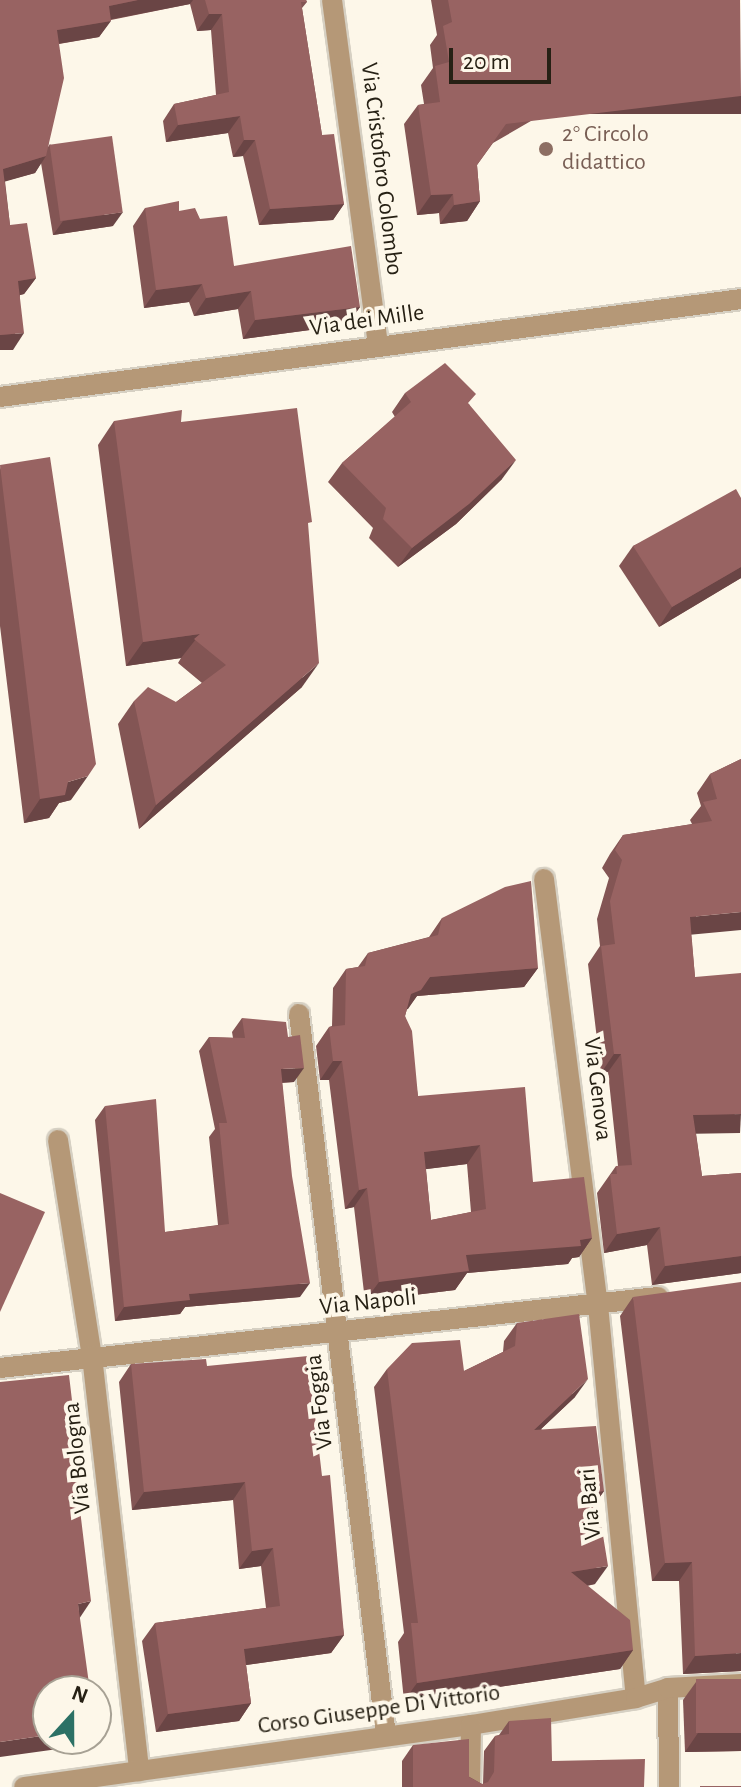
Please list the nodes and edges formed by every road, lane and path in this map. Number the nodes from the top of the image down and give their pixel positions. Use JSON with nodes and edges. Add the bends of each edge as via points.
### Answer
{"nodes":[{"id":1,"x":332,"y":0,"type":"edge"},
{"id":2,"x":741,"y":299,"type":"edge"},
{"id":3,"x":378,"y":345,"type":"junction"},
{"id":4,"x":0,"y":397,"type":"edge"},
{"id":5,"x":544,"y":879,"type":"dead end"},
{"id":6,"x":299,"y":1014,"type":"dead end"},
{"id":7,"x":58,"y":1140,"type":"dead end"},
{"id":8,"x":684,"y":1293,"type":"edge"},
{"id":9,"x":598,"y":1305,"type":"junction"},
{"id":10,"x":338,"y":1332,"type":"junction"},
{"id":11,"x":92,"y":1356,"type":"junction"},
{"id":12,"x":0,"y":1368,"type":"edge"},
{"id":13,"x":741,"y":1684,"type":"edge"},
{"id":14,"x":668,"y":1688,"type":"junction"},
{"id":15,"x":636,"y":1698,"type":"junction"},
{"id":16,"x":471,"y":1725,"type":"junction"},
{"id":17,"x":386,"y":1736,"type":"junction"},
{"id":18,"x":139,"y":1771,"type":"junction"},
{"id":19,"x":24,"y":1787,"type":"edge"},
{"id":20,"x":470,"y":1787,"type":"edge"},
{"id":21,"x":669,"y":1787,"type":"edge"}],
"edges":[{"from":1,"to":3,"type":"street","name":"Via Cristoforo Colombo"},
{"from":2,"to":3,"type":"street","name":"Via dei Mille"},
{"from":3,"to":4,"type":"street","name":"Via dei Mille"},
{"from":5,"to":9,"type":"street","name":"Via Genova"},
{"from":6,"to":10,"type":"street","name":"Via Foggia"},
{"from":7,"to":11,"type":"street","name":"Via Bologna"},
{"from":8,"to":9,"type":"street","name":"Via Napoli"},
{"from":9,"to":10,"type":"street","name":"Via Napoli"},
{"from":9,"to":15,"type":"street","name":"Via Bari"},
{"from":10,"to":11,"type":"street","name":"Via Napoli"},
{"from":10,"to":17,"type":"street","name":"Via Foggia"},
{"from":11,"to":12,"type":"street","name":"Via Napoli"},
{"from":11,"to":18,"type":"street","name":"Via Bologna"},
{"from":13,"to":14,"type":"street","name":"Corso Giuseppe Di Vittorio"},
{"from":14,"to":15,"type":"street","name":"Corso Giuseppe Di Vittorio"},
{"from":14,"to":21,"type":"street"},
{"from":15,"to":16,"type":"street","name":"Corso Giuseppe Di Vittorio"},
{"from":16,"to":17,"type":"street","name":"Corso Giuseppe Di Vittorio"},
{"from":16,"to":20,"type":"street"},
{"from":17,"to":18,"type":"street","name":"Corso Giuseppe Di Vittorio"},
{"from":18,"to":19,"type":"street","name":"Corso Giuseppe Di Vittorio"}]}
